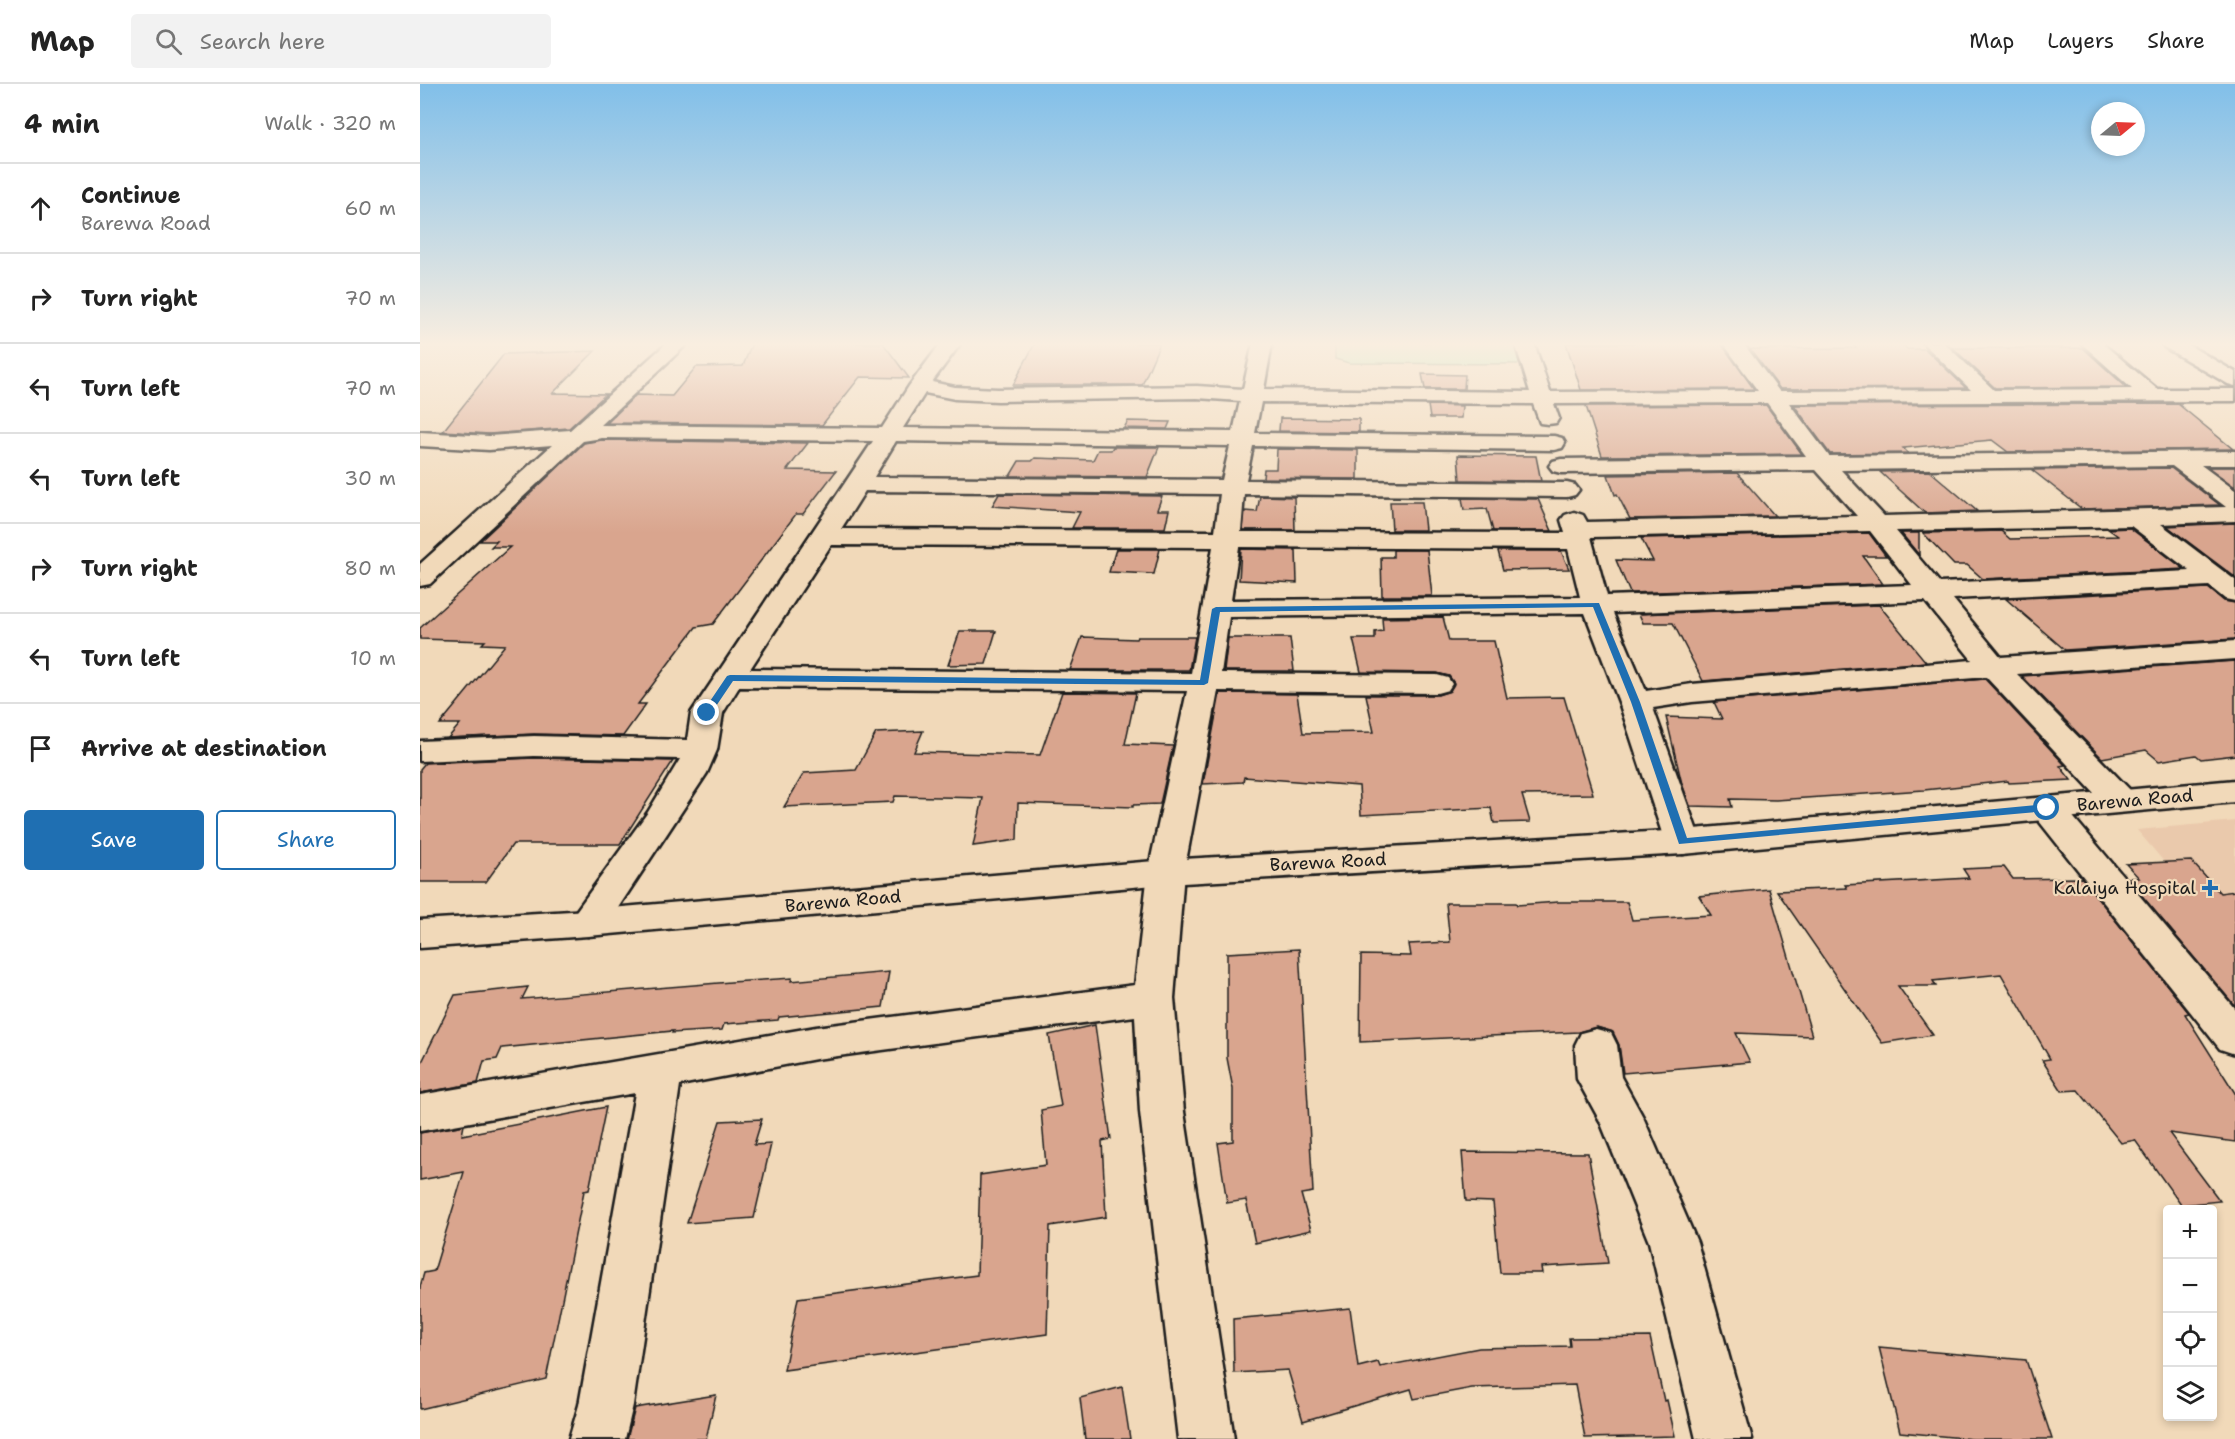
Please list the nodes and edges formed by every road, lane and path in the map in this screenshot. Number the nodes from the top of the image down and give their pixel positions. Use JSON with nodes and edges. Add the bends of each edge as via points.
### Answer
{"nodes":[{"id":1,"x":607,"y":406,"type":"edge"},
{"id":2,"x":906,"y":406,"type":"edge"},
{"id":3,"x":1249,"y":406,"type":"edge"},
{"id":4,"x":1545,"y":406,"type":"edge"},
{"id":5,"x":1778,"y":406,"type":"edge"},
{"id":6,"x":575,"y":435,"type":"junction"},
{"id":7,"x":885,"y":436,"type":"junction"},
{"id":8,"x":420,"y":439,"type":"edge"},
{"id":9,"x":1242,"y":439,"type":"junction"},
{"id":10,"x":2235,"y":458,"type":"edge"},
{"id":11,"x":2178,"y":459,"type":"junction"},
{"id":12,"x":1823,"y":464,"type":"junction"},
{"id":13,"x":1561,"y":466,"type":"junction"},
{"id":14,"x":858,"y":484,"type":"junction"},
{"id":15,"x":1233,"y":486,"type":"junction"},
{"id":16,"x":2235,"y":502,"type":"edge"},
{"id":17,"x":2235,"y":514,"type":"edge"},
{"id":18,"x":2137,"y":518,"type":"junction"},
{"id":19,"x":1876,"y":522,"type":"junction"},
{"id":20,"x":1577,"y":535,"type":"junction"},
{"id":21,"x":820,"y":537,"type":"junction"},
{"id":22,"x":1227,"y":539,"type":"junction"},
{"id":23,"x":420,"y":578,"type":"edge"},
{"id":24,"x":2224,"y":586,"type":"edge"},
{"id":25,"x":1934,"y":592,"type":"junction"},
{"id":26,"x":1596,"y":605,"type":"junction"},
{"id":27,"x":1216,"y":609,"type":"junction"},
{"id":28,"x":2235,"y":650,"type":"edge"},
{"id":29,"x":1993,"y":667,"type":"junction"},
{"id":30,"x":730,"y":678,"type":"junction"},
{"id":31,"x":1204,"y":683,"type":"junction"},
{"id":32,"x":1437,"y":684,"type":"dead end"},
{"id":33,"x":1635,"y":702,"type":"junction"},
{"id":34,"x":420,"y":750,"type":"edge"},
{"id":35,"x":701,"y":750,"type":"junction"},
{"id":36,"x":2235,"y":791,"type":"edge"},
{"id":37,"x":2121,"y":801,"type":"junction"},
{"id":38,"x":2047,"y":808,"type":"junction"},
{"id":39,"x":1683,"y":842,"type":"junction"},
{"id":40,"x":1166,"y":872,"type":"junction"},
{"id":41,"x":588,"y":923,"type":"junction"},
{"id":42,"x":420,"y":934,"type":"edge"},
{"id":43,"x":1154,"y":998,"type":"junction"},
{"id":44,"x":2235,"y":1038,"type":"edge"},
{"id":45,"x":1596,"y":1045,"type":"dead end"},
{"id":46,"x":660,"y":1072,"type":"junction"},
{"id":47,"x":420,"y":1113,"type":"edge"},
{"id":48,"x":597,"y":1439,"type":"edge"},
{"id":49,"x":1206,"y":1439,"type":"edge"},
{"id":50,"x":1724,"y":1439,"type":"edge"}],
"edges":[{"from":1,"to":6,"type":"street"},
{"from":2,"to":7,"type":"street"},
{"from":3,"to":9,"type":"street"},
{"from":4,"to":13,"type":"street"},
{"from":5,"to":12,"type":"street"},
{"from":6,"to":7,"type":"street","via":[[603,431]]},
{"from":6,"to":8,"type":"street","via":[[489,443]]},
{"from":6,"to":23,"type":"street"},
{"from":7,"to":9,"type":"street"},
{"from":7,"to":14,"type":"street"},
{"from":9,"to":13,"type":"street"},
{"from":9,"to":15,"type":"street"},
{"from":10,"to":11,"type":"street"},
{"from":11,"to":12,"type":"street"},
{"from":11,"to":16,"type":"street"},
{"from":12,"to":13,"type":"street"},
{"from":12,"to":19,"type":"street"},
{"from":13,"to":15,"type":"street"},
{"from":13,"to":20,"type":"street"},
{"from":14,"to":15,"type":"street"},
{"from":14,"to":21,"type":"street"},
{"from":15,"to":22,"type":"street"},
{"from":17,"to":18,"type":"street"},
{"from":18,"to":19,"type":"street"},
{"from":18,"to":24,"type":"street"},
{"from":19,"to":20,"type":"street"},
{"from":19,"to":25,"type":"street"},
{"from":20,"to":22,"type":"street"},
{"from":20,"to":26,"type":"street"},
{"from":21,"to":22,"type":"street"},
{"from":21,"to":30,"type":"street"},
{"from":22,"to":27,"type":"street"},
{"from":24,"to":25,"type":"street"},
{"from":25,"to":26,"type":"street"},
{"from":25,"to":29,"type":"street"},
{"from":26,"to":27,"type":"street"},
{"from":26,"to":33,"type":"street"},
{"from":27,"to":31,"type":"street"},
{"from":28,"to":29,"type":"street"},
{"from":29,"to":33,"type":"street","via":[[1692,693]]},
{"from":29,"to":37,"type":"street"},
{"from":30,"to":31,"type":"street"},
{"from":30,"to":35,"type":"street","via":[[707,713]]},
{"from":31,"to":32,"type":"street"},
{"from":31,"to":40,"type":"street"},
{"from":33,"to":39,"type":"street"},
{"from":34,"to":35,"type":"street","via":[[534,746]]},
{"from":35,"to":41,"type":"street","via":[[661,819]]},
{"from":36,"to":37,"type":"street","name":"Barewa Road"},
{"from":37,"to":38,"type":"street","name":"Barewa Road"},
{"from":38,"to":39,"type":"street","name":"Barewa Road"},
{"from":38,"to":44,"type":"street"},
{"from":39,"to":40,"type":"street","name":"Barewa Road"},
{"from":40,"to":41,"type":"street","name":"Barewa Road"},
{"from":40,"to":43,"type":"street"},
{"from":41,"to":42,"type":"street","name":"Barewa Road"},
{"from":43,"to":46,"type":"street","via":[[816,1043]]},
{"from":43,"to":49,"type":"street","via":[[1162,1112]]},
{"from":45,"to":50,"type":"street","via":[[1599,1079],[1621,1117],[1673,1242]]},
{"from":46,"to":47,"type":"street"},
{"from":46,"to":48,"type":"street","via":[[606,1405]]}]}
